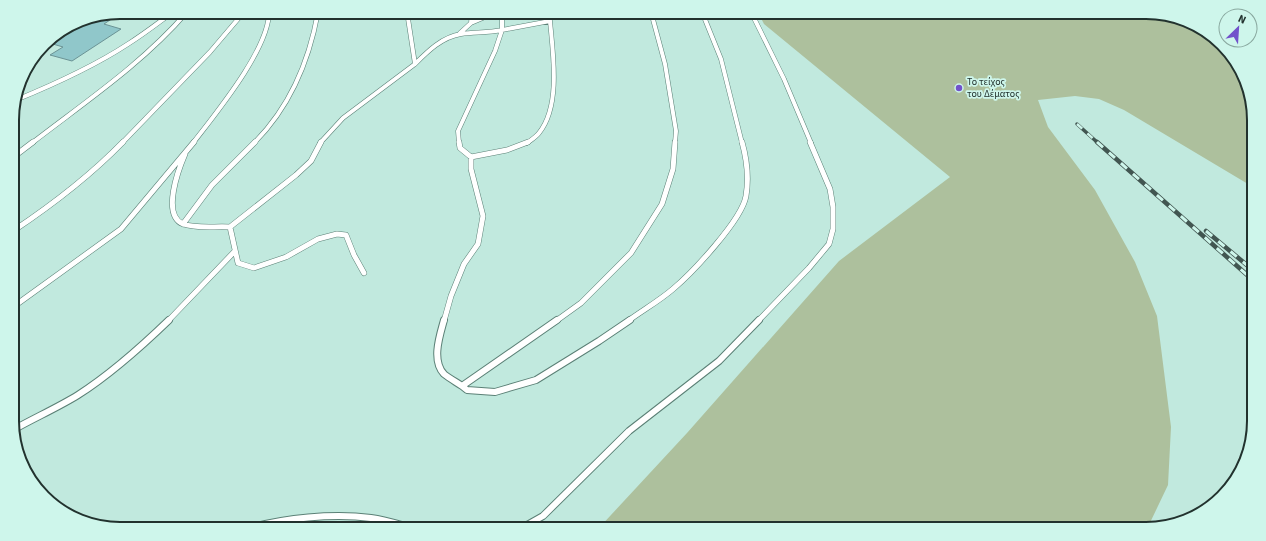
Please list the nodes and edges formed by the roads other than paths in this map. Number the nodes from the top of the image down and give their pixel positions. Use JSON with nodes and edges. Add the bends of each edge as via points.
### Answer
{"nodes":[{"id":1,"x":163,"y":19,"type":"edge"},
{"id":2,"x":181,"y":19,"type":"edge"},
{"id":3,"x":238,"y":19,"type":"edge"},
{"id":4,"x":269,"y":19,"type":"edge"},
{"id":5,"x":317,"y":19,"type":"edge"},
{"id":6,"x":408,"y":19,"type":"edge"},
{"id":7,"x":471,"y":19,"type":"edge"},
{"id":8,"x":481,"y":19,"type":"edge"},
{"id":9,"x":502,"y":19,"type":"edge"},
{"id":10,"x":652,"y":19,"type":"edge"},
{"id":11,"x":705,"y":19,"type":"edge"},
{"id":12,"x":754,"y":19,"type":"edge"},
{"id":13,"x":550,"y":21,"type":"joint"},
{"id":14,"x":471,"y":23,"type":"junction"},
{"id":15,"x":502,"y":30,"type":"junction"},
{"id":16,"x":460,"y":33,"type":"junction"},
{"id":17,"x":416,"y":64,"type":"junction"},
{"id":18,"x":21,"y":98,"type":"edge"},
{"id":19,"x":19,"y":153,"type":"edge"},
{"id":20,"x":185,"y":154,"type":"junction"},
{"id":21,"x":471,"y":157,"type":"junction"},
{"id":22,"x":183,"y":224,"type":"junction"},
{"id":23,"x":19,"y":227,"type":"edge"},
{"id":24,"x":230,"y":227,"type":"junction"},
{"id":25,"x":235,"y":251,"type":"junction"},
{"id":26,"x":364,"y":273,"type":"dead end"},
{"id":27,"x":19,"y":303,"type":"edge"},
{"id":28,"x":462,"y":386,"type":"junction"},
{"id":29,"x":19,"y":426,"type":"edge"},
{"id":30,"x":272,"y":522,"type":"edge"},
{"id":31,"x":387,"y":522,"type":"edge"},
{"id":32,"x":532,"y":522,"type":"edge"}],
"edges":[{"from":1,"to":18,"type":"lane","via":[[92,65]]},
{"from":2,"to":19,"type":"lane","via":[[139,61]]},
{"from":3,"to":23,"type":"lane","via":[[210,52],[119,146],[72,188]]},
{"from":4,"to":20,"type":"lane","via":[[260,45],[231,94]]},
{"from":5,"to":22,"type":"lane","via":[[301,73],[272,123],[212,185]]},
{"from":6,"to":17,"type":"lane"},
{"from":7,"to":14,"type":"lane"},
{"from":8,"to":14,"type":"lane"},
{"from":9,"to":15,"type":"lane"},
{"from":10,"to":28,"type":"lane","via":[[665,64],[676,131],[674,169],[662,204],[631,253],[581,303]]},
{"from":11,"to":28,"type":"lane","via":[[721,59],[745,153],[748,176],[746,198],[734,222],[711,251],[673,289],[599,342],[536,380],[495,392],[467,390]]},
{"from":12,"to":32,"type":"lane","via":[[784,79],[830,189],[833,229],[829,244],[719,361],[629,431],[543,516]]},
{"from":13,"to":15,"type":"lane"},
{"from":13,"to":21,"type":"lane","via":[[553,97],[548,120],[539,134],[528,143]]},
{"from":14,"to":16,"type":"lane"},
{"from":15,"to":16,"type":"lane"},
{"from":15,"to":21,"type":"lane","via":[[480,86],[458,131],[460,148]]},
{"from":16,"to":17,"type":"lane","via":[[443,40]]},
{"from":17,"to":24,"type":"lane","via":[[343,118],[320,142],[311,161]]},
{"from":20,"to":22,"type":"lane","via":[[176,176],[172,202],[175,217]]},
{"from":20,"to":27,"type":"lane","via":[[121,229]]},
{"from":21,"to":28,"type":"lane","via":[[471,169],[483,216],[478,244],[464,264],[451,296],[437,360],[443,373]]},
{"from":22,"to":24,"type":"lane"},
{"from":24,"to":25,"type":"lane"},
{"from":25,"to":26,"type":"lane","via":[[238,263],[254,268],[286,257],[318,239],[337,234],[346,235]]},
{"from":25,"to":29,"type":"lane","via":[[174,315],[122,361],[88,388]]},
{"from":30,"to":31,"type":"lane","via":[[313,516],[371,518]]}]}
